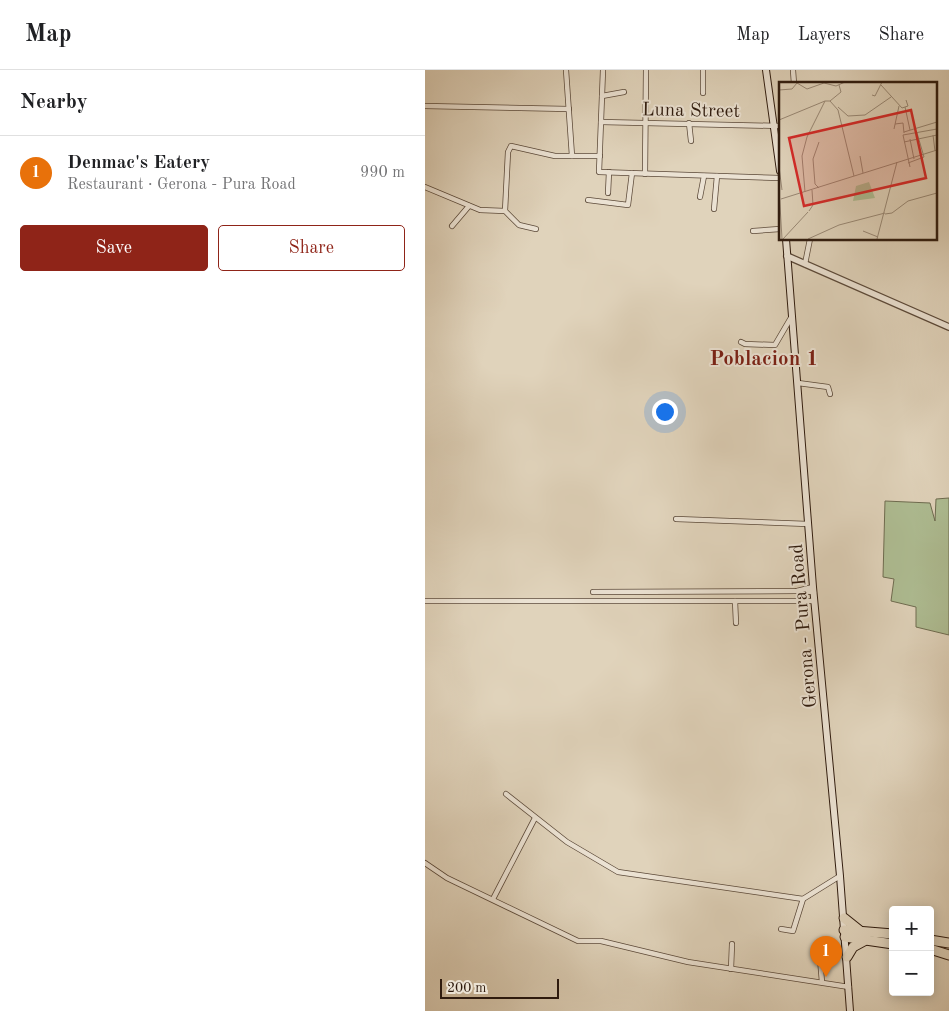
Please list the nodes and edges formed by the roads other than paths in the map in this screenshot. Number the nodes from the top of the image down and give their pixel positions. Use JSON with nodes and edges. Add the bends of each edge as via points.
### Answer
{"nodes":[{"id":1,"x":566,"y":70,"type":"edge"},
{"id":2,"x":603,"y":70,"type":"edge"},
{"id":3,"x":646,"y":70,"type":"edge"},
{"id":4,"x":703,"y":70,"type":"edge"},
{"id":5,"x":766,"y":70,"type":"edge"},
{"id":6,"x":624,"y":92,"type":"dead end"},
{"id":7,"x":703,"y":93,"type":"dead end"},
{"id":8,"x":602,"y":96,"type":"junction"},
{"id":9,"x":425,"y":106,"type":"edge"},
{"id":10,"x":569,"y":110,"type":"junction"},
{"id":11,"x":601,"y":122,"type":"junction"},
{"id":12,"x":646,"y":122,"type":"junction"},
{"id":13,"x":689,"y":123,"type":"junction"},
{"id":14,"x":777,"y":126,"type":"edge"},
{"id":15,"x":691,"y":141,"type":"dead end"},
{"id":16,"x":572,"y":156,"type":"junction"},
{"id":17,"x":600,"y":156,"type":"junction"},
{"id":18,"x":779,"y":156,"type":"edge"},
{"id":19,"x":609,"y":172,"type":"junction"},
{"id":20,"x":632,"y":173,"type":"junction"},
{"id":21,"x":645,"y":174,"type":"junction"},
{"id":22,"x":704,"y":176,"type":"junction"},
{"id":23,"x":717,"y":176,"type":"junction"},
{"id":24,"x":779,"y":178,"type":"edge"},
{"id":25,"x":425,"y":187,"type":"edge"},
{"id":26,"x":608,"y":193,"type":"dead end"},
{"id":27,"x":701,"y":197,"type":"dead end"},
{"id":28,"x":589,"y":200,"type":"dead end"},
{"id":29,"x":469,"y":206,"type":"junction"},
{"id":30,"x":714,"y":209,"type":"dead end"},
{"id":31,"x":505,"y":211,"type":"junction"},
{"id":32,"x":452,"y":226,"type":"dead end"},
{"id":33,"x":536,"y":228,"type":"dead end"},
{"id":34,"x":779,"y":229,"type":"edge"},
{"id":35,"x":753,"y":231,"type":"dead end"},
{"id":36,"x":786,"y":240,"type":"edge"},
{"id":37,"x":809,"y":240,"type":"edge"},
{"id":38,"x":787,"y":256,"type":"junction"},
{"id":39,"x":805,"y":264,"type":"junction"},
{"id":40,"x":793,"y":315,"type":"junction"},
{"id":41,"x":949,"y":328,"type":"edge"},
{"id":42,"x":741,"y":342,"type":"dead end"},
{"id":43,"x":798,"y":383,"type":"junction"},
{"id":44,"x":830,"y":394,"type":"dead end"},
{"id":45,"x":677,"y":519,"type":"dead end"},
{"id":46,"x":808,"y":524,"type":"junction"},
{"id":47,"x":813,"y":590,"type":"junction"},
{"id":48,"x":593,"y":592,"type":"dead end"},
{"id":49,"x":425,"y":601,"type":"edge"},
{"id":50,"x":735,"y":601,"type":"junction"},
{"id":51,"x":814,"y":601,"type":"junction"},
{"id":52,"x":736,"y":624,"type":"dead end"},
{"id":53,"x":506,"y":794,"type":"dead end"},
{"id":54,"x":535,"y":818,"type":"junction"},
{"id":55,"x":425,"y":863,"type":"edge"},
{"id":56,"x":841,"y":876,"type":"junction"},
{"id":57,"x":493,"y":899,"type":"junction"},
{"id":58,"x":803,"y":899,"type":"junction"},
{"id":59,"x":844,"y":918,"type":"junction"},
{"id":60,"x":781,"y":928,"type":"dead end"},
{"id":61,"x":845,"y":934,"type":"junction"},
{"id":62,"x":889,"y":934,"type":"edge"},
{"id":63,"x":862,"y":936,"type":"junction"},
{"id":64,"x":934,"y":941,"type":"edge"},
{"id":65,"x":889,"y":943,"type":"edge"},
{"id":66,"x":949,"y":943,"type":"edge"},
{"id":67,"x":732,"y":944,"type":"dead end"},
{"id":68,"x":934,"y":950,"type":"edge"},
{"id":69,"x":949,"y":955,"type":"edge"},
{"id":70,"x":934,"y":956,"type":"edge"},
{"id":71,"x":847,"y":957,"type":"junction"},
{"id":72,"x":820,"y":959,"type":"dead end"},
{"id":73,"x":949,"y":960,"type":"edge"},
{"id":74,"x":731,"y":969,"type":"junction"},
{"id":75,"x":821,"y":982,"type":"junction"},
{"id":76,"x":849,"y":987,"type":"junction"},
{"id":77,"x":851,"y":1011,"type":"edge"}],
"edges":[{"from":1,"to":10,"type":"street"},
{"from":2,"to":8,"type":"street"},
{"from":3,"to":12,"type":"street"},
{"from":4,"to":7,"type":"street"},
{"from":5,"to":14,"type":"main road"},
{"from":6,"to":8,"type":"street"},
{"from":8,"to":11,"type":"street"},
{"from":9,"to":10,"type":"street"},
{"from":10,"to":16,"type":"street"},
{"from":11,"to":12,"type":"street","name":"Luna Street"},
{"from":11,"to":17,"type":"street"},
{"from":12,"to":13,"type":"street","name":"Luna Street"},
{"from":12,"to":21,"type":"street"},
{"from":13,"to":14,"type":"street","name":"Luna Street"},
{"from":13,"to":15,"type":"street"},
{"from":14,"to":18,"type":"main road"},
{"from":16,"to":17,"type":"street"},
{"from":16,"to":31,"type":"street","via":[[509,147]]},
{"from":17,"to":19,"type":"street","via":[[599,172]]},
{"from":19,"to":20,"type":"street"},
{"from":19,"to":26,"type":"street"},
{"from":20,"to":21,"type":"street"},
{"from":20,"to":28,"type":"street","via":[[628,205]]},
{"from":21,"to":22,"type":"street"},
{"from":22,"to":23,"type":"street"},
{"from":22,"to":27,"type":"street"},
{"from":23,"to":24,"type":"street"},
{"from":23,"to":30,"type":"street"},
{"from":25,"to":29,"type":"street"},
{"from":29,"to":31,"type":"street","via":[[487,212]]},
{"from":29,"to":32,"type":"street"},
{"from":31,"to":33,"type":"street","via":[[519,226]]},
{"from":34,"to":35,"type":"street"},
{"from":36,"to":38,"type":"main road","name":"Gerona - Pura Road"},
{"from":37,"to":39,"type":"street"},
{"from":38,"to":39,"type":"street"},
{"from":38,"to":40,"type":"main road","name":"Gerona - Pura Road"},
{"from":39,"to":41,"type":"street"},
{"from":40,"to":42,"type":"street","via":[[775,345]]},
{"from":40,"to":43,"type":"main road","name":"Gerona - Pura Road"},
{"from":43,"to":44,"type":"street","via":[[826,386]]},
{"from":43,"to":46,"type":"main road","name":"Gerona - Pura Road"},
{"from":45,"to":46,"type":"street"},
{"from":46,"to":47,"type":"main road","name":"Gerona - Pura Road"},
{"from":47,"to":48,"type":"street"},
{"from":47,"to":51,"type":"main road","name":"Gerona - Pura Road"},
{"from":49,"to":50,"type":"street"},
{"from":50,"to":51,"type":"street"},
{"from":50,"to":52,"type":"street"},
{"from":51,"to":56,"type":"main road","name":"Gerona - Pura Road"},
{"from":53,"to":54,"type":"street"},
{"from":54,"to":57,"type":"street"},
{"from":54,"to":58,"type":"street","via":[[567,842],[618,872]]},
{"from":55,"to":57,"type":"street","via":[[447,878]]},
{"from":56,"to":58,"type":"street"},
{"from":56,"to":59,"type":"main road","name":"Gerona - Pura Road"},
{"from":57,"to":74,"type":"street","via":[[578,941],[601,941]]},
{"from":58,"to":60,"type":"street","via":[[793,931]]},
{"from":59,"to":61,"type":"main road","name":"Gerona - Pura Road"},
{"from":59,"to":63,"type":"highway"},
{"from":61,"to":63,"type":"highway"},
{"from":61,"to":71,"type":"main road","name":"Gerona - Pura Road"},
{"from":62,"to":63,"type":"highway"},
{"from":63,"to":65,"type":"highway"},
{"from":63,"to":71,"type":"highway"},
{"from":64,"to":66,"type":"highway"},
{"from":67,"to":74,"type":"street"},
{"from":68,"to":69,"type":"highway"},
{"from":70,"to":73,"type":"highway"},
{"from":71,"to":76,"type":"main road","name":"Gerona - Pura Road"},
{"from":72,"to":75,"type":"street"},
{"from":74,"to":75,"type":"street"},
{"from":75,"to":76,"type":"street"},
{"from":76,"to":77,"type":"main road","name":"Gerona - Pura Road"}]}
